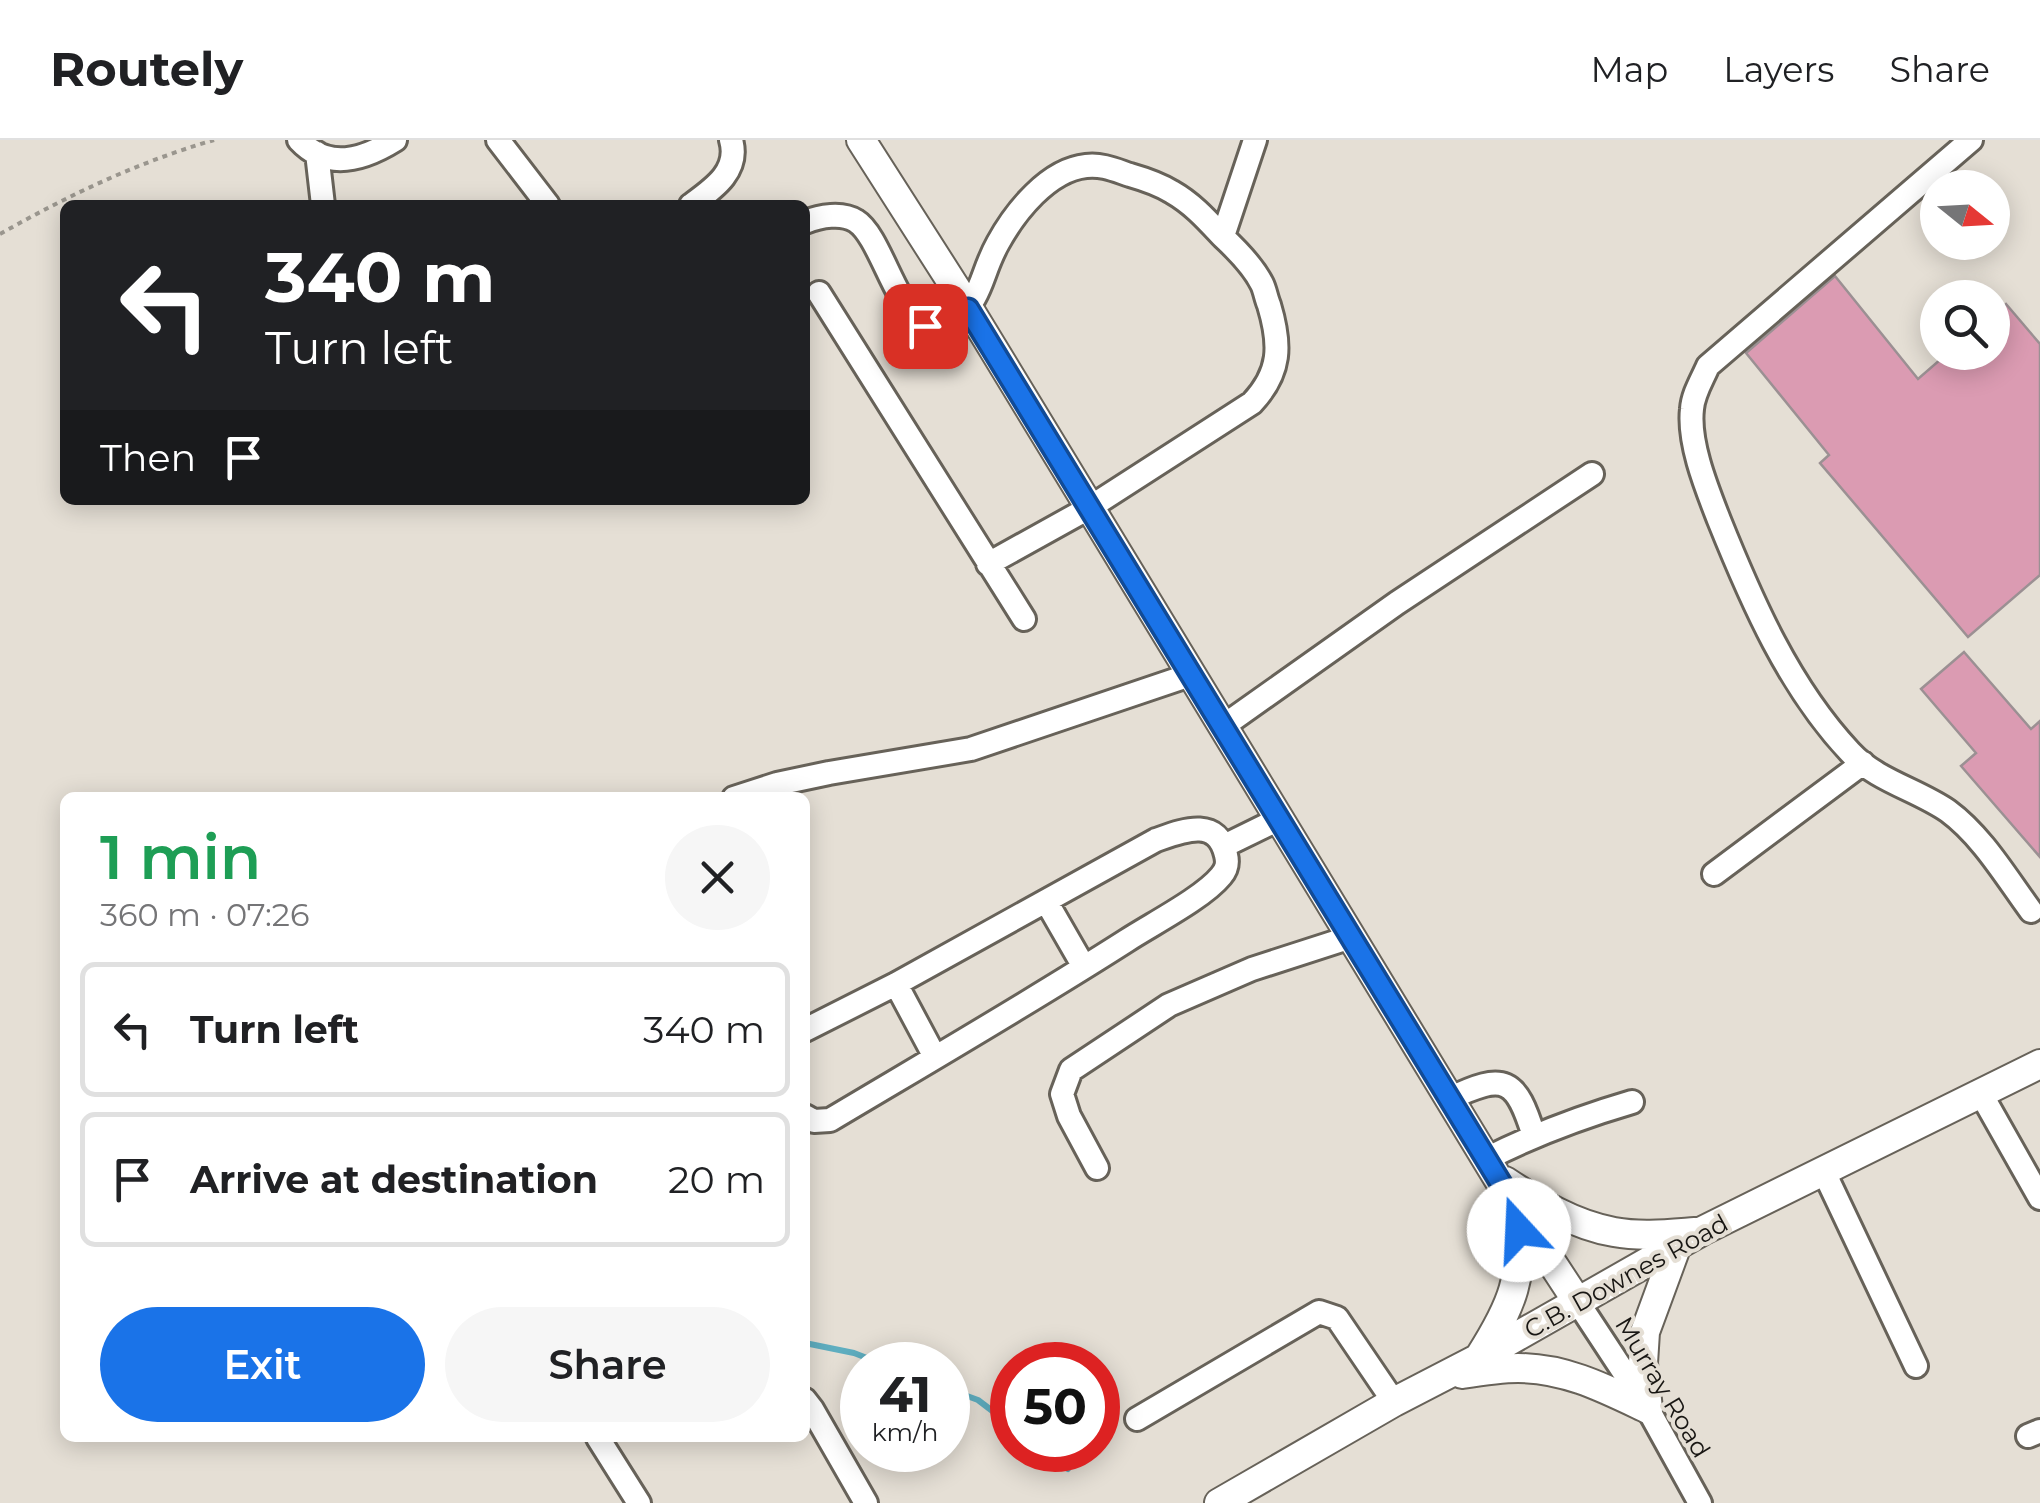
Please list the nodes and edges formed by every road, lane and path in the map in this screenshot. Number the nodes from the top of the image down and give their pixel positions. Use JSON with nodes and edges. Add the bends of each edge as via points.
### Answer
{"nodes":[{"id":1,"x":214,"y":140,"type":"edge"},
{"id":2,"x":395,"y":140,"type":"edge"},
{"id":3,"x":498,"y":140,"type":"edge"},
{"id":4,"x":730,"y":140,"type":"edge"},
{"id":5,"x":861,"y":140,"type":"edge"},
{"id":6,"x":1254,"y":140,"type":"edge"},
{"id":7,"x":1971,"y":140,"type":"edge"},
{"id":8,"x":308,"y":146,"type":"edge"},
{"id":9,"x":65,"y":200,"type":"edge"},
{"id":10,"x":322,"y":200,"type":"edge"},
{"id":11,"x":544,"y":200,"type":"edge"},
{"id":12,"x":698,"y":200,"type":"edge"},
{"id":13,"x":60,"y":203,"type":"edge"},
{"id":14,"x":810,"y":221,"type":"edge"},
{"id":15,"x":0,"y":234,"type":"edge"},
{"id":16,"x":1223,"y":236,"type":"junction"},
{"id":17,"x":820,"y":293,"type":"dead end"},
{"id":18,"x":968,"y":309,"type":"junction"},
{"id":19,"x":1592,"y":474,"type":"dead end"},
{"id":20,"x":1090,"y":508,"type":"junction"},
{"id":21,"x":988,"y":564,"type":"junction"},
{"id":22,"x":1024,"y":619,"type":"dead end"},
{"id":23,"x":1190,"y":675,"type":"junction"},
{"id":24,"x":1222,"y":727,"type":"junction"},
{"id":25,"x":1862,"y":763,"type":"junction"},
{"id":26,"x":752,"y":792,"type":"edge"},
{"id":27,"x":1279,"y":819,"type":"junction"},
{"id":28,"x":1224,"y":846,"type":"junction"},
{"id":29,"x":1714,"y":874,"type":"dead end"},
{"id":30,"x":1046,"y":901,"type":"junction"},
{"id":31,"x":2031,"y":911,"type":"dead end"},
{"id":32,"x":1351,"y":937,"type":"junction"},
{"id":33,"x":1084,"y":967,"type":"junction"},
{"id":34,"x":896,"y":984,"type":"junction"},
{"id":35,"x":810,"y":1027,"type":"edge"},
{"id":36,"x":935,"y":1057,"type":"junction"},
{"id":37,"x":2040,"y":1064,"type":"edge"},
{"id":38,"x":1980,"y":1092,"type":"junction"},
{"id":39,"x":1450,"y":1099,"type":"junction"},
{"id":40,"x":1632,"y":1102,"type":"dead end"},
{"id":41,"x":810,"y":1119,"type":"edge"},
{"id":42,"x":1534,"y":1136,"type":"junction"},
{"id":43,"x":1491,"y":1167,"type":"junction"},
{"id":44,"x":1097,"y":1168,"type":"dead end"},
{"id":45,"x":1824,"y":1172,"type":"junction"},
{"id":46,"x":2040,"y":1198,"type":"edge"},
{"id":47,"x":1516,"y":1208,"type":"junction"},
{"id":48,"x":1690,"y":1238,"type":"junction"},
{"id":49,"x":1577,"y":1301,"type":"junction"},
{"id":50,"x":1479,"y":1358,"type":"junction"},
{"id":51,"x":1916,"y":1366,"type":"dead end"},
{"id":52,"x":1444,"y":1376,"type":"junction"},
{"id":53,"x":1394,"y":1402,"type":"junction"},
{"id":54,"x":810,"y":1406,"type":"edge"},
{"id":55,"x":1648,"y":1409,"type":"junction"},
{"id":56,"x":1137,"y":1418,"type":"dead end"},
{"id":57,"x":601,"y":1442,"type":"edge"},
{"id":58,"x":639,"y":1503,"type":"edge"},
{"id":59,"x":866,"y":1503,"type":"edge"},
{"id":60,"x":1220,"y":1503,"type":"edge"},
{"id":61,"x":1700,"y":1503,"type":"edge"}],
"edges":[{"from":1,"to":9,"type":"path","via":[[121,171]]},
{"from":2,"to":8,"type":"street","via":[[349,160]]},
{"from":3,"to":11,"type":"street"},
{"from":4,"to":12,"type":"street","via":[[732,162],[722,182]]},
{"from":5,"to":18,"type":"main road"},
{"from":6,"to":16,"type":"street"},
{"from":7,"to":25,"type":"street","via":[[1708,366],[1692,410],[1700,466],[1756,605],[1823,720]]},
{"from":8,"to":10,"type":"street"},
{"from":13,"to":15,"type":"path"},
{"from":14,"to":18,"type":"street","via":[[846,216],[858,222],[902,300],[925,326],[944,329]]},
{"from":16,"to":18,"type":"street","via":[[1171,190],[1102,166],[1068,170],[1012,222]]},
{"from":16,"to":20,"type":"street","via":[[1262,283],[1273,320],[1278,344],[1266,388]]},
{"from":17,"to":21,"type":"street"},
{"from":18,"to":20,"type":"main road"},
{"from":19,"to":24,"type":"street"},
{"from":20,"to":21,"type":"street"},
{"from":20,"to":23,"type":"main road"},
{"from":21,"to":22,"type":"street"},
{"from":23,"to":24,"type":"main road"},
{"from":23,"to":26,"type":"street","via":[[971,749]]},
{"from":24,"to":27,"type":"main road"},
{"from":25,"to":29,"type":"street"},
{"from":25,"to":31,"type":"street","via":[[1948,811]]},
{"from":27,"to":28,"type":"street"},
{"from":27,"to":32,"type":"main road"},
{"from":28,"to":30,"type":"street","via":[[1203,829],[1187,829]]},
{"from":28,"to":33,"type":"street","via":[[1227,866],[1214,882]]},
{"from":30,"to":33,"type":"street"},
{"from":30,"to":34,"type":"street"},
{"from":32,"to":39,"type":"main road"},
{"from":32,"to":44,"type":"street","via":[[1168,1005],[1071,1070],[1062,1094]]},
{"from":33,"to":36,"type":"street"},
{"from":34,"to":35,"type":"street"},
{"from":34,"to":36,"type":"street"},
{"from":36,"to":41,"type":"street","via":[[830,1120]]},
{"from":37,"to":38,"type":"main road","name":"C.B. Downes Road"},
{"from":38,"to":45,"type":"main road","name":"C.B. Downes Road"},
{"from":38,"to":46,"type":"street"},
{"from":39,"to":42,"type":"street","via":[[1489,1083],[1508,1086],[1524,1104]]},
{"from":39,"to":43,"type":"main road"},
{"from":40,"to":42,"type":"street"},
{"from":42,"to":43,"type":"street"},
{"from":43,"to":47,"type":"main road"},
{"from":43,"to":48,"type":"main road","via":[[1548,1208],[1596,1228]]},
{"from":45,"to":48,"type":"main road","name":"C.B. Downes Road"},
{"from":45,"to":51,"type":"street"},
{"from":47,"to":49,"type":"main road"},
{"from":47,"to":50,"type":"main road","via":[[1516,1289]]},
{"from":48,"to":49,"type":"main road","name":"C.B. Downes Road"},
{"from":48,"to":55,"type":"main road","via":[[1645,1332]]},
{"from":49,"to":50,"type":"main road","name":"C.B. Downes Road"},
{"from":49,"to":55,"type":"street","name":"Murray Road"},
{"from":50,"to":52,"type":"main road","name":"C.B. Downes Road"},
{"from":52,"to":53,"type":"main road","name":"C.B. Downes Road"},
{"from":52,"to":55,"type":"main road","via":[[1550,1370]]},
{"from":53,"to":56,"type":"street","via":[[1337,1318],[1318,1312]]},
{"from":53,"to":60,"type":"main road","name":"C.B. Downes Road"},
{"from":54,"to":59,"type":"street"},
{"from":55,"to":61,"type":"street","name":"Murray Road"},
{"from":57,"to":58,"type":"street"}]}
